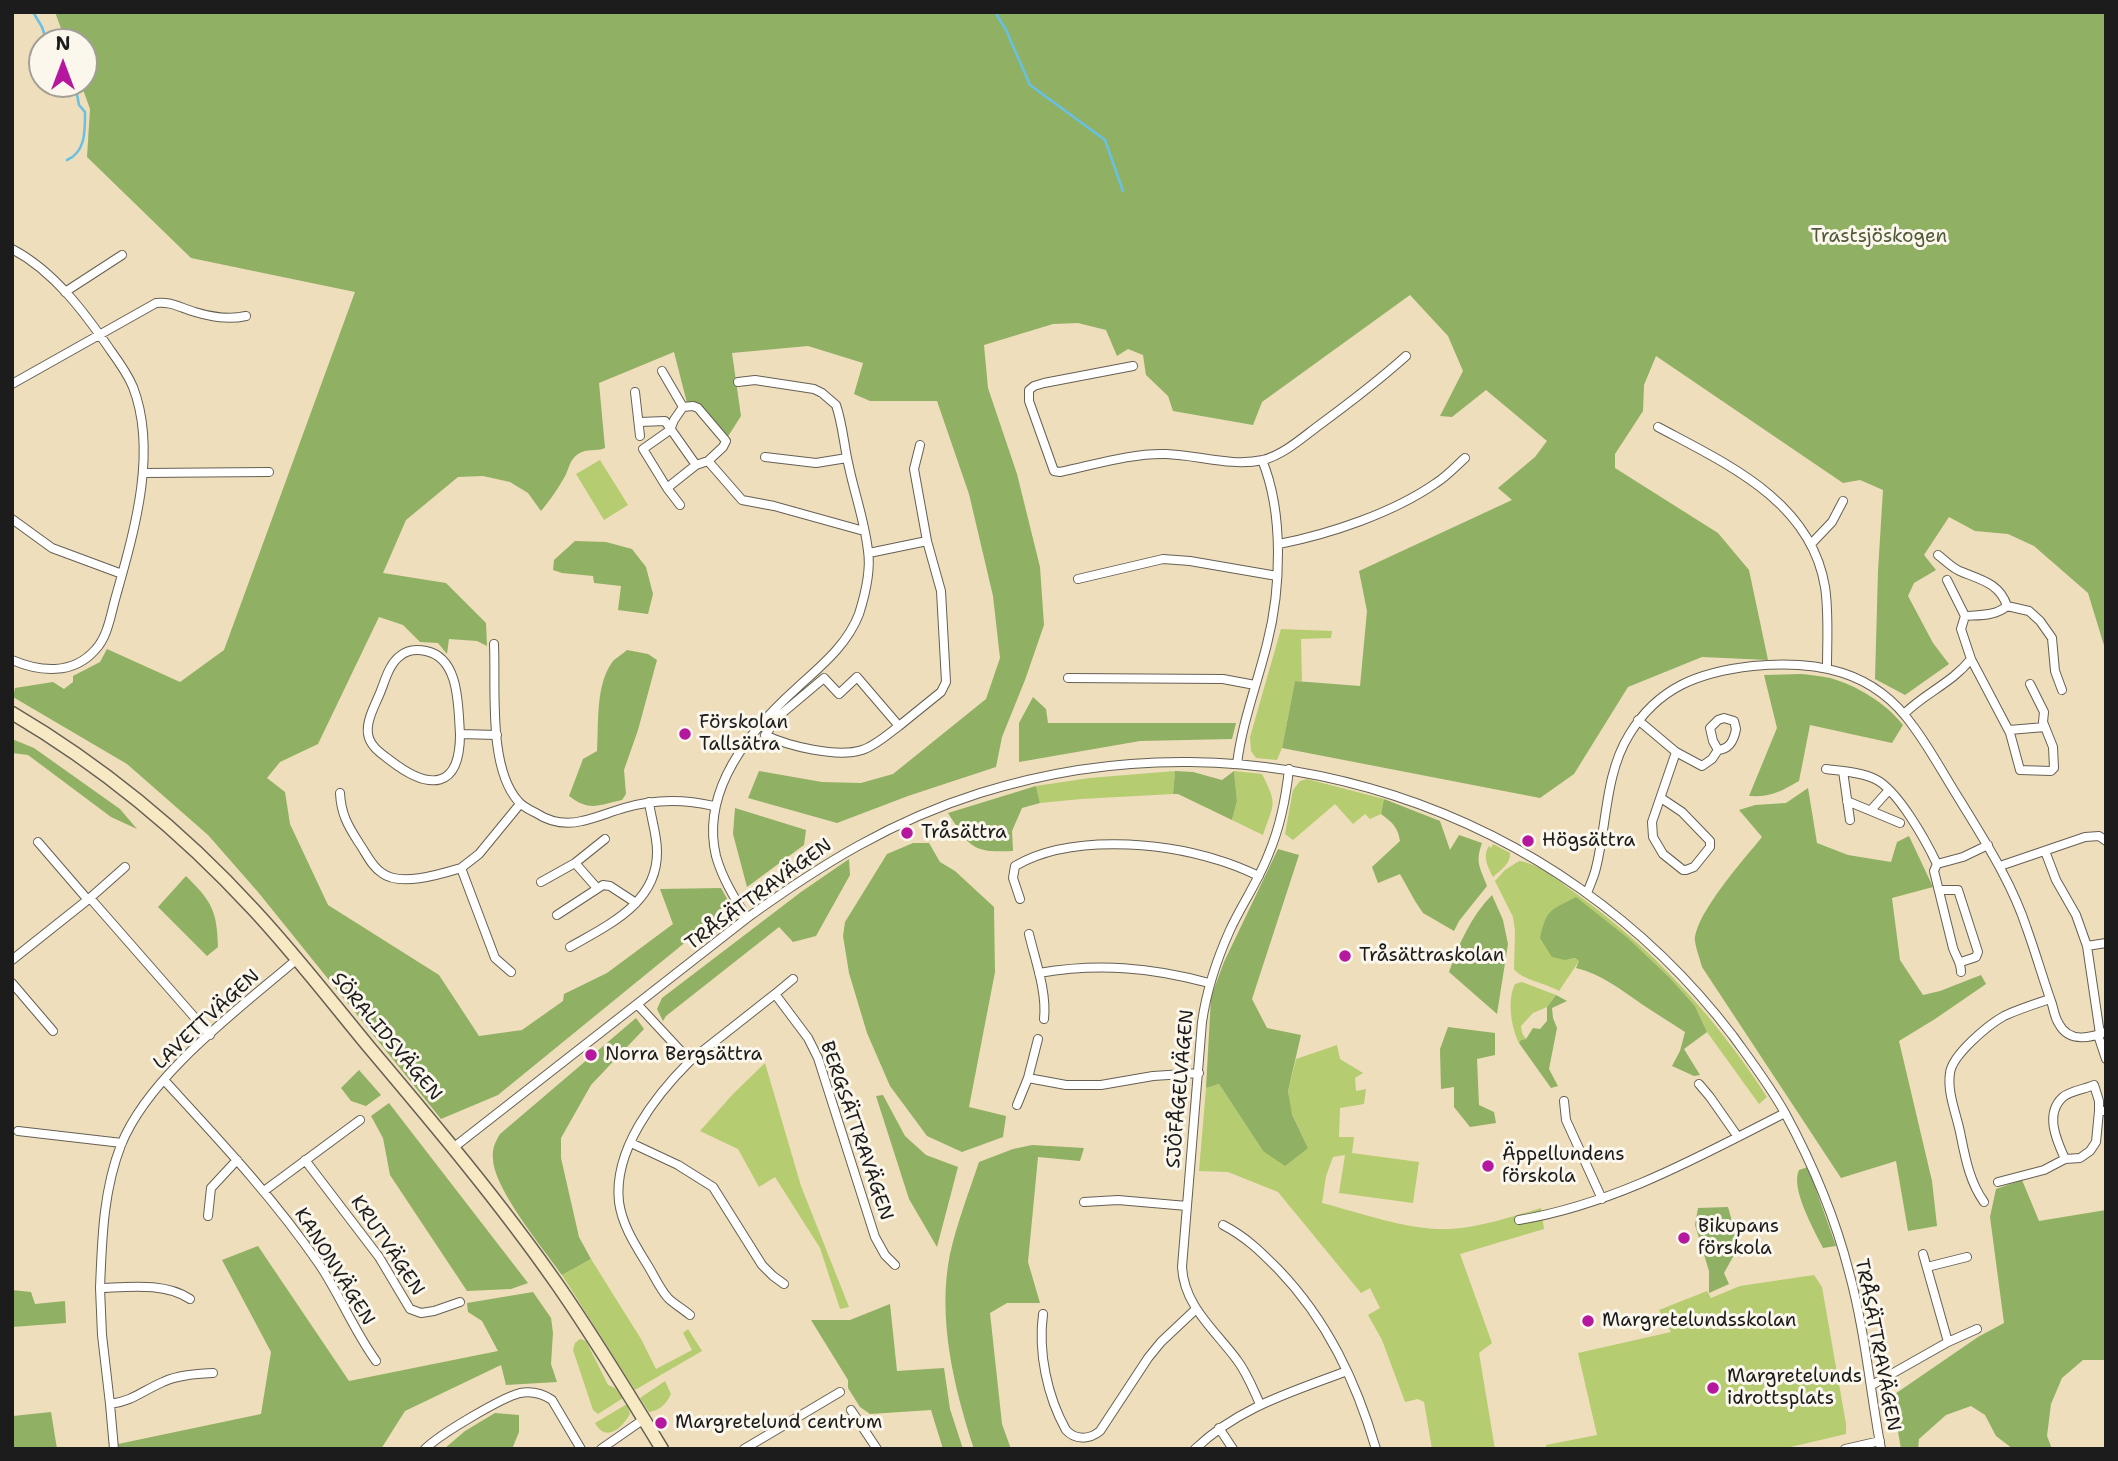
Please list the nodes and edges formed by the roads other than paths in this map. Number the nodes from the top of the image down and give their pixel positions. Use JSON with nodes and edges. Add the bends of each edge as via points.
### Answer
{"nodes":[{"id":1,"x":15,"y":250,"type":"edge"},
{"id":2,"x":122,"y":256,"type":"dead end"},
{"id":3,"x":12,"y":260,"type":"edge"},
{"id":4,"x":65,"y":292,"type":"junction"},
{"id":5,"x":246,"y":316,"type":"dead end"},
{"id":6,"x":99,"y":334,"type":"junction"},
{"id":7,"x":1406,"y":356,"type":"dead end"},
{"id":8,"x":1133,"y":366,"type":"dead end"},
{"id":9,"x":662,"y":371,"type":"dead end"},
{"id":10,"x":737,"y":382,"type":"dead end"},
{"id":11,"x":12,"y":384,"type":"edge"},
{"id":12,"x":635,"y":392,"type":"dead end"},
{"id":13,"x":683,"y":407,"type":"junction"},
{"id":14,"x":639,"y":422,"type":"junction"},
{"id":15,"x":1658,"y":427,"type":"dead end"},
{"id":16,"x":670,"y":430,"type":"junction"},
{"id":17,"x":640,"y":436,"type":"dead end"},
{"id":18,"x":920,"y":445,"type":"dead end"},
{"id":19,"x":765,"y":457,"type":"dead end"},
{"id":20,"x":847,"y":458,"type":"junction"},
{"id":21,"x":1465,"y":458,"type":"dead end"},
{"id":22,"x":1262,"y":460,"type":"junction"},
{"id":23,"x":708,"y":461,"type":"junction"},
{"id":24,"x":696,"y":465,"type":"junction"},
{"id":25,"x":269,"y":472,"type":"dead end"},
{"id":26,"x":144,"y":473,"type":"junction"},
{"id":27,"x":667,"y":488,"type":"junction"},
{"id":28,"x":1843,"y":501,"type":"dead end"},
{"id":29,"x":680,"y":505,"type":"dead end"},
{"id":30,"x":12,"y":519,"type":"edge"},
{"id":31,"x":864,"y":531,"type":"junction"},
{"id":32,"x":927,"y":541,"type":"junction"},
{"id":33,"x":1812,"y":543,"type":"junction"},
{"id":34,"x":1279,"y":544,"type":"junction"},
{"id":35,"x":869,"y":553,"type":"junction"},
{"id":36,"x":1938,"y":555,"type":"dead end"},
{"id":37,"x":122,"y":574,"type":"junction"},
{"id":38,"x":1277,"y":576,"type":"junction"},
{"id":39,"x":1078,"y":579,"type":"dead end"},
{"id":40,"x":1947,"y":580,"type":"dead end"},
{"id":41,"x":2007,"y":606,"type":"junction"},
{"id":42,"x":1965,"y":616,"type":"junction"},
{"id":43,"x":494,"y":644,"type":"dead end"},
{"id":44,"x":1971,"y":659,"type":"junction"},
{"id":45,"x":12,"y":660,"type":"edge"},
{"id":46,"x":1827,"y":668,"type":"junction"},
{"id":47,"x":1068,"y":678,"type":"dead end"},
{"id":48,"x":2030,"y":684,"type":"dead end"},
{"id":49,"x":1255,"y":685,"type":"junction"},
{"id":50,"x":2062,"y":690,"type":"dead end"},
{"id":51,"x":12,"y":713,"type":"edge"},
{"id":52,"x":1904,"y":714,"type":"junction"},
{"id":53,"x":1639,"y":720,"type":"junction"},
{"id":54,"x":899,"y":726,"type":"junction"},
{"id":55,"x":2045,"y":727,"type":"junction"},
{"id":56,"x":2009,"y":730,"type":"junction"},
{"id":57,"x":460,"y":734,"type":"junction"},
{"id":58,"x":497,"y":735,"type":"junction"},
{"id":59,"x":1718,"y":750,"type":"dead end"},
{"id":60,"x":1675,"y":752,"type":"junction"},
{"id":61,"x":1237,"y":764,"type":"junction"},
{"id":62,"x":1289,"y":769,"type":"junction"},
{"id":63,"x":1826,"y":769,"type":"dead end"},
{"id":64,"x":1843,"y":771,"type":"junction"},
{"id":65,"x":1889,"y":790,"type":"junction"},
{"id":66,"x":340,"y":793,"type":"dead end"},
{"id":67,"x":1661,"y":797,"type":"junction"},
{"id":68,"x":1847,"y":801,"type":"junction"},
{"id":69,"x":649,"y":802,"type":"junction"},
{"id":70,"x":520,"y":804,"type":"junction"},
{"id":71,"x":714,"y":806,"type":"junction"},
{"id":72,"x":1871,"y":810,"type":"junction"},
{"id":73,"x":1850,"y":820,"type":"dead end"},
{"id":74,"x":1900,"y":823,"type":"dead end"},
{"id":75,"x":605,"y":839,"type":"dead end"},
{"id":76,"x":2106,"y":841,"type":"edge"},
{"id":77,"x":38,"y":842,"type":"dead end"},
{"id":78,"x":1987,"y":845,"type":"junction"},
{"id":79,"x":2045,"y":851,"type":"junction"},
{"id":80,"x":575,"y":863,"type":"junction"},
{"id":81,"x":1937,"y":864,"type":"junction"},
{"id":82,"x":2000,"y":866,"type":"junction"},
{"id":83,"x":125,"y":867,"type":"dead end"},
{"id":84,"x":461,"y":868,"type":"junction"},
{"id":85,"x":1259,"y":876,"type":"junction"},
{"id":86,"x":541,"y":882,"type":"dead end"},
{"id":87,"x":597,"y":888,"type":"junction"},
{"id":88,"x":1939,"y":890,"type":"junction"},
{"id":89,"x":1587,"y":893,"type":"junction"},
{"id":90,"x":89,"y":899,"type":"junction"},
{"id":91,"x":1020,"y":900,"type":"dead end"},
{"id":92,"x":636,"y":902,"type":"junction"},
{"id":93,"x":557,"y":915,"type":"dead end"},
{"id":94,"x":747,"y":918,"type":"junction"},
{"id":95,"x":1029,"y":934,"type":"dead end"},
{"id":96,"x":2106,"y":943,"type":"edge"},
{"id":97,"x":2087,"y":946,"type":"junction"},
{"id":98,"x":570,"y":947,"type":"dead end"},
{"id":99,"x":12,"y":960,"type":"edge"},
{"id":100,"x":296,"y":960,"type":"junction"},
{"id":101,"x":511,"y":972,"type":"dead end"},
{"id":102,"x":1039,"y":974,"type":"junction"},
{"id":103,"x":793,"y":979,"type":"dead end"},
{"id":104,"x":12,"y":983,"type":"edge"},
{"id":105,"x":1209,"y":983,"type":"junction"},
{"id":106,"x":775,"y":994,"type":"junction"},
{"id":107,"x":2050,"y":999,"type":"junction"},
{"id":108,"x":637,"y":1004,"type":"junction"},
{"id":109,"x":1044,"y":1019,"type":"dead end"},
{"id":110,"x":53,"y":1031,"type":"dead end"},
{"id":111,"x":2101,"y":1034,"type":"edge"},
{"id":112,"x":209,"y":1035,"type":"junction"},
{"id":113,"x":1038,"y":1039,"type":"dead end"},
{"id":114,"x":2106,"y":1059,"type":"edge"},
{"id":115,"x":690,"y":1061,"type":"junction"},
{"id":116,"x":1199,"y":1073,"type":"junction"},
{"id":117,"x":1028,"y":1078,"type":"junction"},
{"id":118,"x":164,"y":1080,"type":"junction"},
{"id":119,"x":1699,"y":1084,"type":"dead end"},
{"id":120,"x":1564,"y":1101,"type":"dead end"},
{"id":121,"x":1017,"y":1105,"type":"dead end"},
{"id":122,"x":2102,"y":1111,"type":"edge"},
{"id":123,"x":1785,"y":1113,"type":"junction"},
{"id":124,"x":360,"y":1120,"type":"dead end"},
{"id":125,"x":18,"y":1131,"type":"dead end"},
{"id":126,"x":1738,"y":1137,"type":"junction"},
{"id":127,"x":122,"y":1143,"type":"junction"},
{"id":128,"x":631,"y":1143,"type":"junction"},
{"id":129,"x":453,"y":1148,"type":"junction"},
{"id":130,"x":2065,"y":1159,"type":"junction"},
{"id":131,"x":237,"y":1160,"type":"junction"},
{"id":132,"x":305,"y":1160,"type":"junction"},
{"id":133,"x":1998,"y":1182,"type":"dead end"},
{"id":134,"x":264,"y":1191,"type":"junction"},
{"id":135,"x":1602,"y":1199,"type":"junction"},
{"id":136,"x":1084,"y":1202,"type":"dead end"},
{"id":137,"x":1984,"y":1202,"type":"dead end"},
{"id":138,"x":1187,"y":1206,"type":"junction"},
{"id":139,"x":208,"y":1216,"type":"dead end"},
{"id":140,"x":1519,"y":1220,"type":"dead end"},
{"id":141,"x":1223,"y":1225,"type":"dead end"},
{"id":142,"x":1923,"y":1254,"type":"dead end"},
{"id":143,"x":1967,"y":1257,"type":"dead end"},
{"id":144,"x":895,"y":1265,"type":"dead end"},
{"id":145,"x":1927,"y":1267,"type":"junction"},
{"id":146,"x":784,"y":1284,"type":"dead end"},
{"id":147,"x":100,"y":1288,"type":"junction"},
{"id":148,"x":190,"y":1299,"type":"dead end"},
{"id":149,"x":460,"y":1302,"type":"dead end"},
{"id":150,"x":1195,"y":1310,"type":"junction"},
{"id":151,"x":1043,"y":1314,"type":"dead end"},
{"id":152,"x":690,"y":1315,"type":"dead end"},
{"id":153,"x":1977,"y":1329,"type":"dead end"},
{"id":154,"x":1948,"y":1342,"type":"junction"},
{"id":155,"x":376,"y":1361,"type":"dead end"},
{"id":156,"x":1347,"y":1371,"type":"junction"},
{"id":157,"x":214,"y":1373,"type":"dead end"},
{"id":158,"x":1872,"y":1385,"type":"junction"},
{"id":159,"x":840,"y":1392,"type":"dead end"},
{"id":160,"x":110,"y":1404,"type":"junction"},
{"id":161,"x":1260,"y":1404,"type":"junction"},
{"id":162,"x":851,"y":1410,"type":"dead end"},
{"id":163,"x":644,"y":1419,"type":"junction"},
{"id":164,"x":1219,"y":1428,"type":"junction"},
{"id":165,"x":759,"y":1445,"type":"edge"},
{"id":166,"x":1881,"y":1445,"type":"edge"},
{"id":167,"x":114,"y":1449,"type":"edge"},
{"id":168,"x":425,"y":1449,"type":"edge"},
{"id":169,"x":581,"y":1449,"type":"edge"},
{"id":170,"x":601,"y":1449,"type":"edge"},
{"id":171,"x":662,"y":1449,"type":"edge"},
{"id":172,"x":744,"y":1449,"type":"edge"},
{"id":173,"x":877,"y":1449,"type":"edge"},
{"id":174,"x":1195,"y":1449,"type":"edge"},
{"id":175,"x":1233,"y":1449,"type":"edge"},
{"id":176,"x":1376,"y":1449,"type":"edge"},
{"id":177,"x":1844,"y":1449,"type":"edge"}],
"edges":[{"from":1,"to":3,"type":"street"},
{"from":1,"to":4,"type":"street"},
{"from":2,"to":4,"type":"street"},
{"from":4,"to":6,"type":"street"},
{"from":5,"to":6,"type":"street","via":[[227,319],[156,303]]},
{"from":6,"to":11,"type":"street"},
{"from":6,"to":26,"type":"street","via":[[133,386],[141,421]]},
{"from":7,"to":22,"type":"street","via":[[1348,405]]},
{"from":8,"to":22,"type":"street","via":[[1029,390],[1054,471],[1153,454]]},
{"from":9,"to":13,"type":"street"},
{"from":10,"to":20,"type":"street","via":[[755,380],[822,393],[836,405]]},
{"from":12,"to":14,"type":"street"},
{"from":13,"to":16,"type":"street"},
{"from":13,"to":23,"type":"street","via":[[698,408],[726,441]]},
{"from":14,"to":16,"type":"street","via":[[665,421]]},
{"from":14,"to":17,"type":"street"},
{"from":15,"to":33,"type":"street","via":[[1749,478],[1787,511]]},
{"from":16,"to":24,"type":"street"},
{"from":16,"to":27,"type":"street","via":[[643,449]]},
{"from":18,"to":32,"type":"street","via":[[915,469]]},
{"from":19,"to":20,"type":"street","via":[[816,463]]},
{"from":20,"to":31,"type":"street"},
{"from":21,"to":34,"type":"street","via":[[1436,483],[1400,503],[1345,526]]},
{"from":22,"to":34,"type":"street"},
{"from":23,"to":24,"type":"street"},
{"from":23,"to":31,"type":"street","via":[[742,499]]},
{"from":24,"to":27,"type":"street"},
{"from":25,"to":26,"type":"street"},
{"from":26,"to":37,"type":"street"},
{"from":27,"to":29,"type":"street"},
{"from":28,"to":33,"type":"street","via":[[1832,522]]},
{"from":30,"to":37,"type":"street","via":[[52,548]]},
{"from":31,"to":35,"type":"street"},
{"from":32,"to":35,"type":"street"},
{"from":32,"to":54,"type":"street","via":[[941,591],[946,682],[941,692]]},
{"from":33,"to":46,"type":"street","via":[[1826,593]]},
{"from":34,"to":38,"type":"street"},
{"from":35,"to":71,"type":"street","via":[[860,610],[845,639],[757,729],[730,768]]},
{"from":36,"to":41,"type":"street","via":[[1954,568],[1990,584],[2002,593]]},
{"from":37,"to":45,"type":"street","via":[[100,643],[89,656],[70,667],[50,670]]},
{"from":38,"to":39,"type":"street","via":[[1163,559]]},
{"from":38,"to":49,"type":"street","via":[[1272,624]]},
{"from":40,"to":42,"type":"street"},
{"from":41,"to":42,"type":"street","via":[[1997,612]]},
{"from":41,"to":50,"type":"street","via":[[2029,611],[2052,638]]},
{"from":42,"to":44,"type":"street","via":[[1961,629]]},
{"from":43,"to":58,"type":"street"},
{"from":44,"to":52,"type":"street","via":[[1953,679],[1923,696]]},
{"from":44,"to":56,"type":"street"},
{"from":46,"to":52,"type":"street","via":[[1875,689]]},
{"from":46,"to":53,"type":"street","via":[[1786,663],[1717,671],[1667,692]]},
{"from":47,"to":49,"type":"street","via":[[1223,679]]},
{"from":48,"to":55,"type":"street","via":[[2044,712]]},
{"from":49,"to":61,"type":"street"},
{"from":51,"to":100,"type":"street","name":"SÖRALIDSVÄGEN","via":[[103,771],[177,833],[254,910]]},
{"from":52,"to":78,"type":"street"},
{"from":53,"to":60,"type":"street"},
{"from":53,"to":89,"type":"street","via":[[1616,762]]},
{"from":54,"to":54,"type":"street","via":[[861,751],[813,749],[765,735],[780,715],[824,678],[839,694],[857,677]]},
{"from":55,"to":56,"type":"street"},
{"from":55,"to":56,"type":"street","via":[[2053,747],[2051,771],[2020,770]]},
{"from":57,"to":57,"type":"street","via":[[456,688],[443,661],[423,650],[400,655],[392,664],[368,725],[370,743],[412,775],[435,780],[455,768]]},
{"from":57,"to":58,"type":"street"},
{"from":58,"to":70,"type":"street","via":[[502,773]]},
{"from":59,"to":60,"type":"street","via":[[1702,766]]},
{"from":60,"to":67,"type":"street"},
{"from":61,"to":62,"type":"street","name":"TRÅSÄTTRAVÄGEN"},
{"from":61,"to":94,"type":"street","name":"TRÅSÄTTRAVÄGEN","via":[[1106,767],[980,793],[861,843]]},
{"from":62,"to":85,"type":"street","name":"SJÖFÅGELVÄGEN","via":[[1270,851]]},
{"from":62,"to":89,"type":"street","name":"TRÅSÄTTRAVÄGEN","via":[[1373,788],[1458,819],[1524,852]]},
{"from":63,"to":64,"type":"street"},
{"from":64,"to":65,"type":"street","via":[[1871,777]]},
{"from":64,"to":68,"type":"street"},
{"from":65,"to":72,"type":"street"},
{"from":65,"to":81,"type":"street"},
{"from":66,"to":84,"type":"street","via":[[348,826],[382,874],[407,879]]},
{"from":67,"to":67,"type":"street","via":[[1652,822],[1653,837],[1663,854],[1683,870],[1690,870],[1710,841]]},
{"from":68,"to":72,"type":"street"},
{"from":68,"to":73,"type":"street"},
{"from":69,"to":70,"type":"street","via":[[567,823],[547,819]]},
{"from":69,"to":71,"type":"street"},
{"from":69,"to":92,"type":"street","via":[[657,854],[647,892]]},
{"from":70,"to":84,"type":"street","via":[[479,854]]},
{"from":71,"to":94,"type":"street","via":[[717,859]]},
{"from":72,"to":74,"type":"street"},
{"from":75,"to":80,"type":"street"},
{"from":76,"to":79,"type":"street","via":[[2099,836],[2085,837]]},
{"from":77,"to":90,"type":"street"},
{"from":78,"to":81,"type":"street"},
{"from":78,"to":82,"type":"street"},
{"from":79,"to":82,"type":"street"},
{"from":79,"to":97,"type":"street"},
{"from":80,"to":86,"type":"street"},
{"from":80,"to":87,"type":"street"},
{"from":81,"to":88,"type":"street","via":[[1934,871]]},
{"from":82,"to":107,"type":"street","via":[[2023,917]]},
{"from":83,"to":90,"type":"street"},
{"from":84,"to":101,"type":"street","via":[[495,958]]},
{"from":85,"to":91,"type":"street","via":[[1218,859],[1168,849],[1081,847],[1035,856],[1015,866],[1013,878]]},
{"from":85,"to":105,"type":"street","name":"SJÖFÅGELVÄGEN"},
{"from":87,"to":92,"type":"street","via":[[610,886]]},
{"from":87,"to":93,"type":"street"},
{"from":88,"to":88,"type":"street","via":[[1953,948],[1961,967],[1978,952],[1958,890]]},
{"from":89,"to":123,"type":"street","name":"TRÅSÄTTRAVÄGEN","via":[[1677,970],[1713,1010]]},
{"from":90,"to":99,"type":"street"},
{"from":90,"to":112,"type":"street"},
{"from":92,"to":98,"type":"street","via":[[618,919]]},
{"from":94,"to":108,"type":"street","name":"TRÅSÄTTRAVÄGEN"},
{"from":95,"to":102,"type":"street"},
{"from":96,"to":97,"type":"street"},
{"from":97,"to":111,"type":"street"},
{"from":100,"to":112,"type":"street","name":"LAVETTVÄGEN"},
{"from":100,"to":129,"type":"street","name":"SÖRALIDSVÄGEN"},
{"from":102,"to":105,"type":"street","via":[[1125,967]]},
{"from":102,"to":109,"type":"street"},
{"from":103,"to":106,"type":"street"},
{"from":104,"to":110,"type":"street"},
{"from":105,"to":116,"type":"street","name":"SJÖFÅGELVÄGEN"},
{"from":106,"to":115,"type":"street"},
{"from":106,"to":144,"type":"street","name":"BERGSÄTTRAVÄGEN","via":[[813,1047],[875,1237]]},
{"from":107,"to":111,"type":"street","via":[[2064,1032],[2080,1038]]},
{"from":107,"to":137,"type":"street","via":[[1988,1027],[1952,1066],[1950,1093],[1968,1169]]},
{"from":108,"to":115,"type":"street"},
{"from":108,"to":129,"type":"street","name":"TRÅSÄTTRAVÄGEN"},
{"from":111,"to":114,"type":"street"},
{"from":112,"to":118,"type":"street","name":"LAVETTVÄGEN"},
{"from":113,"to":117,"type":"street"},
{"from":115,"to":128,"type":"street","via":[[653,1103]]},
{"from":116,"to":117,"type":"street","via":[[1101,1085]]},
{"from":116,"to":138,"type":"street","name":"SJÖFÅGELVÄGEN"},
{"from":117,"to":121,"type":"street"},
{"from":118,"to":127,"type":"street","name":"LAVETTVÄGEN"},
{"from":118,"to":131,"type":"street","name":"KANONVÄGEN"},
{"from":119,"to":126,"type":"street"},
{"from":120,"to":135,"type":"street","via":[[1566,1119]]},
{"from":122,"to":130,"type":"street","via":[[2090,1151],[2080,1158]]},
{"from":122,"to":130,"type":"street","via":[[2094,1085],[2064,1096],[2057,1105],[2053,1129]]},
{"from":123,"to":126,"type":"street"},
{"from":123,"to":158,"type":"street","name":"TRÅSÄTTRAVÄGEN","via":[[1836,1231],[1851,1278]]},
{"from":124,"to":132,"type":"street"},
{"from":125,"to":127,"type":"street"},
{"from":126,"to":135,"type":"street"},
{"from":127,"to":147,"type":"street","name":"LAVETTVÄGEN","via":[[106,1200]]},
{"from":128,"to":146,"type":"street","via":[[713,1186],[762,1265]]},
{"from":128,"to":152,"type":"street","via":[[620,1180],[623,1220],[668,1298]]},
{"from":129,"to":163,"type":"street","name":"SÖRALIDSVÄGEN","via":[[557,1284]]},
{"from":130,"to":133,"type":"street","via":[[2044,1170]]},
{"from":131,"to":134,"type":"street","name":"KANONVÄGEN"},
{"from":131,"to":139,"type":"street","via":[[211,1188]]},
{"from":132,"to":134,"type":"street"},
{"from":132,"to":149,"type":"street","name":"KRUTVÄGEN","via":[[379,1256],[410,1309],[421,1313]]},
{"from":134,"to":155,"type":"street","name":"KANONVÄGEN","via":[[320,1266]]},
{"from":135,"to":140,"type":"street"},
{"from":136,"to":138,"type":"street","via":[[1105,1199]]},
{"from":138,"to":150,"type":"street","name":"SJÖFÅGELVÄGEN","via":[[1183,1275]]},
{"from":141,"to":156,"type":"street","via":[[1244,1237],[1303,1296]]},
{"from":142,"to":145,"type":"street"},
{"from":143,"to":145,"type":"street"},
{"from":145,"to":154,"type":"street"},
{"from":147,"to":148,"type":"street","via":[[148,1287]]},
{"from":147,"to":160,"type":"street","name":"LAVETTVÄGEN"},
{"from":150,"to":151,"type":"street","via":[[1148,1358],[1100,1431],[1081,1437],[1066,1430],[1046,1377]]},
{"from":150,"to":161,"type":"street","name":"SJÖFÅGELVÄGEN","via":[[1238,1361]]},
{"from":153,"to":154,"type":"street"},
{"from":154,"to":158,"type":"street"},
{"from":156,"to":161,"type":"street"},
{"from":156,"to":176,"type":"street"},
{"from":157,"to":160,"type":"street","via":[[166,1381],[133,1399]]},
{"from":158,"to":166,"type":"street","name":"TRÅSÄTTRAVÄGEN"},
{"from":159,"to":165,"type":"street"},
{"from":160,"to":167,"type":"street","name":"LAVETTVÄGEN"},
{"from":161,"to":164,"type":"street"},
{"from":162,"to":173,"type":"street"},
{"from":163,"to":170,"type":"street"},
{"from":163,"to":171,"type":"street","name":"SÖRALIDSVÄGEN"},
{"from":164,"to":174,"type":"street"},
{"from":164,"to":175,"type":"street"},
{"from":165,"to":172,"type":"street"},
{"from":166,"to":177,"type":"street"},
{"from":168,"to":169,"type":"street","via":[[511,1397],[538,1393],[552,1400]]}]}
